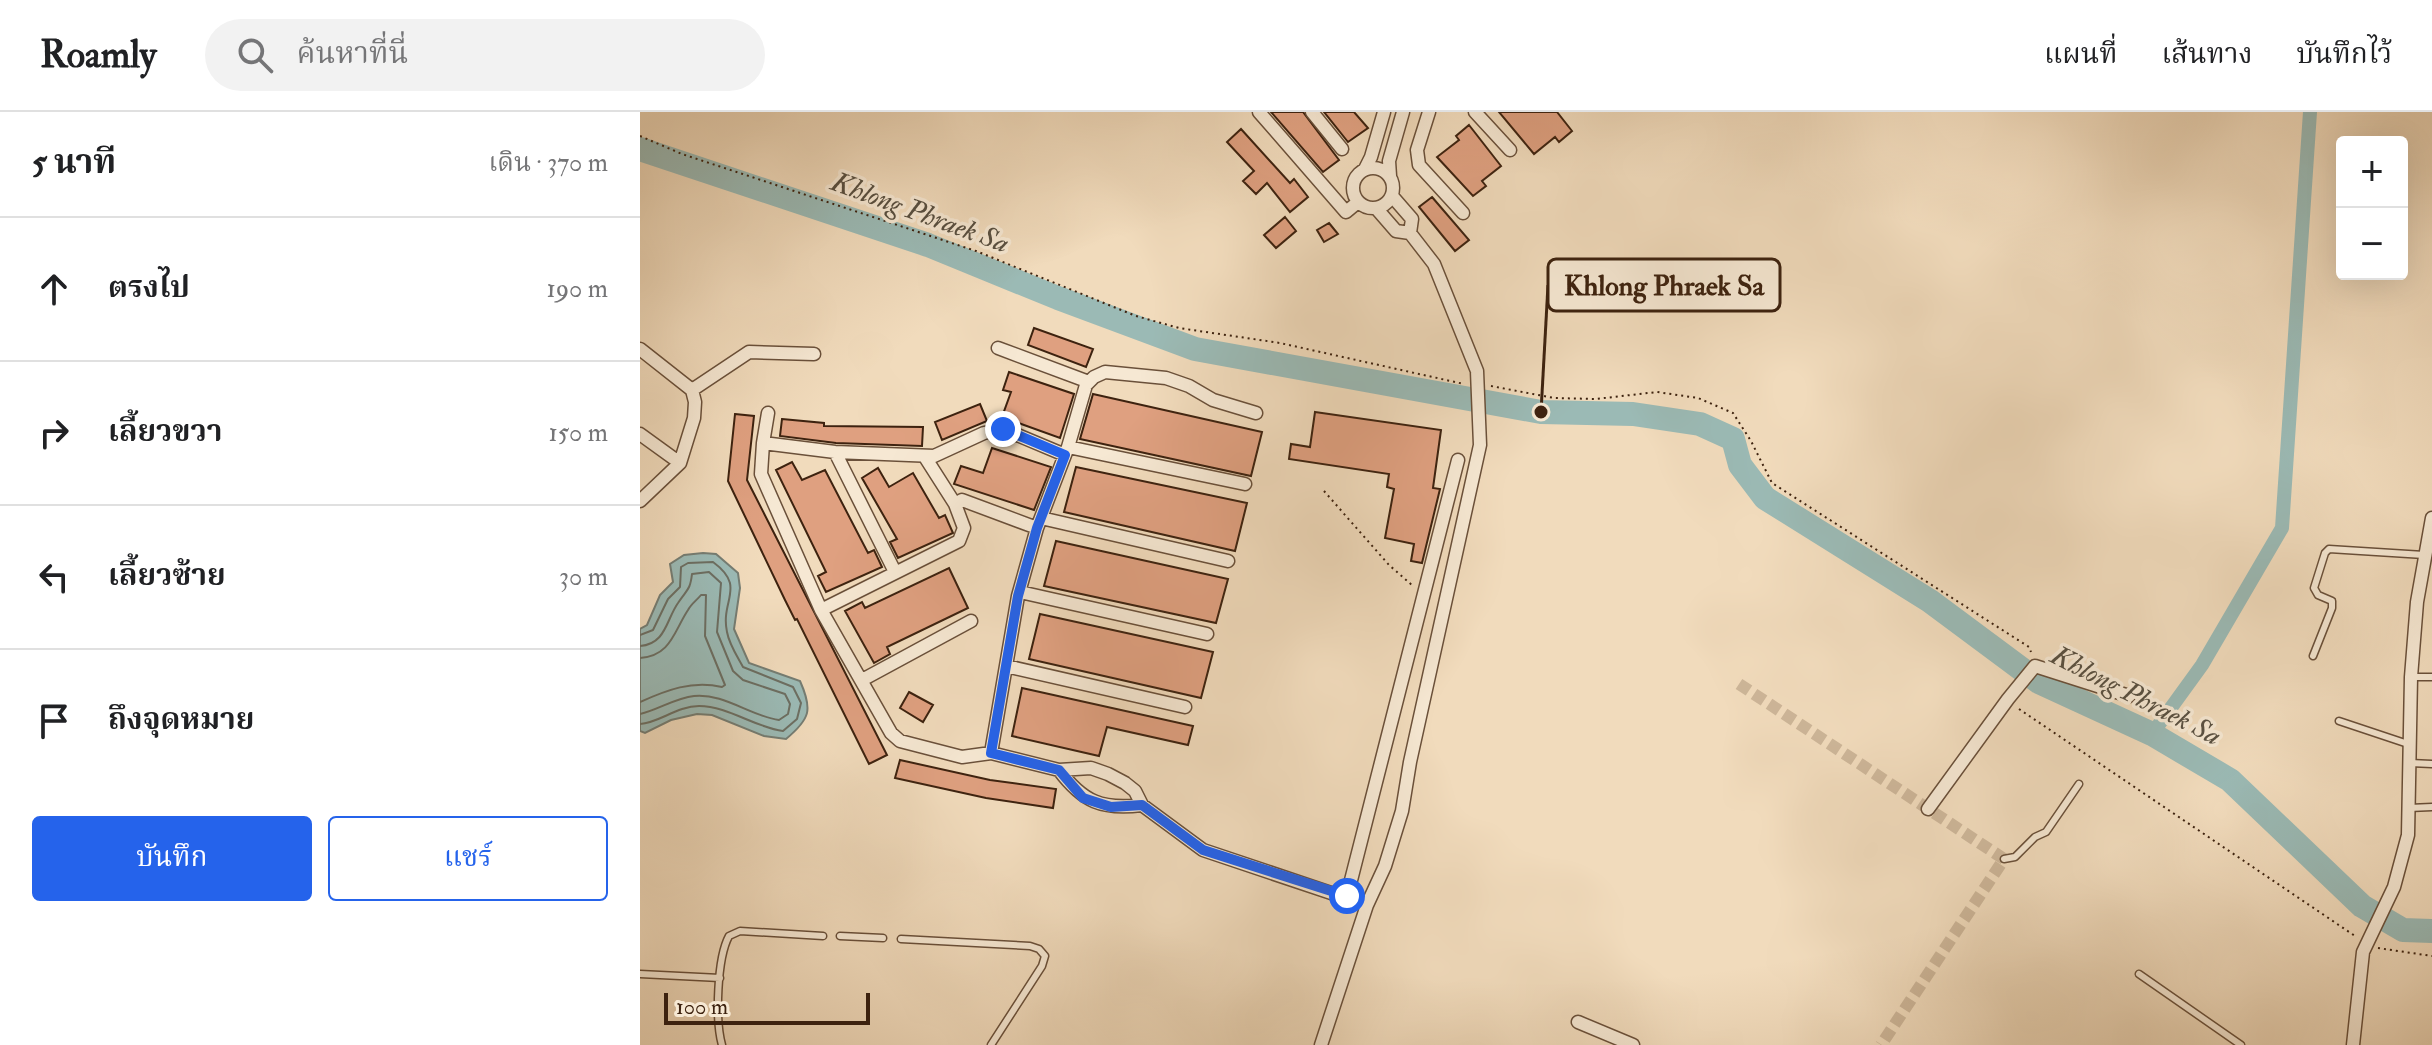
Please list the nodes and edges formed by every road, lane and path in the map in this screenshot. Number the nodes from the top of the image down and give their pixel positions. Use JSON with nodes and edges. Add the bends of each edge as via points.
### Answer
{"nodes":[{"id":1,"x":1259,"y":112,"type":"edge"},
{"id":2,"x":1312,"y":112,"type":"edge"},
{"id":3,"x":1384,"y":112,"type":"edge"},
{"id":4,"x":1403,"y":112,"type":"edge"},
{"id":5,"x":1429,"y":112,"type":"edge"},
{"id":6,"x":1475,"y":112,"type":"edge"},
{"id":7,"x":640,"y":136,"type":"edge"},
{"id":8,"x":1342,"y":149,"type":"dead end"},
{"id":9,"x":1510,"y":150,"type":"dead end"},
{"id":10,"x":1365,"y":169,"type":"junction"},
{"id":11,"x":1390,"y":176,"type":"junction"},
{"id":12,"x":1392,"y":196,"type":"junction"},
{"id":13,"x":1358,"y":202,"type":"junction"},
{"id":14,"x":1376,"y":208,"type":"junction"},
{"id":15,"x":1463,"y":213,"type":"dead end"},
{"id":16,"x":1410,"y":233,"type":"junction"},
{"id":17,"x":998,"y":348,"type":"dead end"},
{"id":18,"x":640,"y":349,"type":"edge"},
{"id":19,"x":814,"y":354,"type":"dead end"},
{"id":20,"x":1089,"y":382,"type":"junction"},
{"id":21,"x":1467,"y":384,"type":"dead end"},
{"id":22,"x":1482,"y":386,"type":"dead end"},
{"id":23,"x":692,"y":390,"type":"junction"},
{"id":24,"x":768,"y":413,"type":"dead end"},
{"id":25,"x":1256,"y":413,"type":"dead end"},
{"id":26,"x":640,"y":434,"type":"edge"},
{"id":27,"x":763,"y":443,"type":"junction"},
{"id":28,"x":1066,"y":451,"type":"junction"},
{"id":29,"x":835,"y":452,"type":"junction"},
{"id":30,"x":925,"y":457,"type":"junction"},
{"id":31,"x":1458,"y":460,"type":"dead end"},
{"id":32,"x":680,"y":463,"type":"junction"},
{"id":33,"x":1245,"y":484,"type":"dead end"},
{"id":34,"x":1324,"y":491,"type":"dead end"},
{"id":35,"x":640,"y":501,"type":"edge"},
{"id":36,"x":955,"y":504,"type":"junction"},
{"id":37,"x":2432,"y":518,"type":"edge"},
{"id":38,"x":1039,"y":523,"type":"junction"},
{"id":39,"x":2424,"y":555,"type":"junction"},
{"id":40,"x":1228,"y":561,"type":"dead end"},
{"id":41,"x":895,"y":572,"type":"junction"},
{"id":42,"x":1020,"y":592,"type":"junction"},
{"id":43,"x":1423,"y":595,"type":"junction"},
{"id":44,"x":821,"y":610,"type":"junction"},
{"id":45,"x":971,"y":621,"type":"dead end"},
{"id":46,"x":1207,"y":634,"type":"dead end"},
{"id":47,"x":2313,"y":656,"type":"dead end"},
{"id":48,"x":2034,"y":664,"type":"junction"},
{"id":49,"x":1006,"y":666,"type":"junction"},
{"id":50,"x":2411,"y":677,"type":"junction"},
{"id":51,"x":2432,"y":677,"type":"edge"},
{"id":52,"x":862,"y":680,"type":"junction"},
{"id":53,"x":2129,"y":696,"type":"dead end"},
{"id":54,"x":2010,"y":702,"type":"junction"},
{"id":55,"x":1185,"y":707,"type":"dead end"},
{"id":56,"x":2339,"y":721,"type":"dead end"},
{"id":57,"x":2411,"y":745,"type":"junction"},
{"id":58,"x":991,"y":753,"type":"junction"},
{"id":59,"x":2410,"y":763,"type":"junction"},
{"id":60,"x":2432,"y":764,"type":"edge"},
{"id":61,"x":1059,"y":770,"type":"junction"},
{"id":62,"x":2079,"y":784,"type":"dead end"},
{"id":63,"x":1142,"y":805,"type":"junction"},
{"id":64,"x":2432,"y":807,"type":"edge"},
{"id":65,"x":2409,"y":808,"type":"junction"},
{"id":66,"x":1928,"y":809,"type":"dead end"},
{"id":67,"x":2004,"y":859,"type":"dead end"},
{"id":68,"x":1347,"y":896,"type":"junction"},
{"id":69,"x":1367,"y":905,"type":"junction"},
{"id":70,"x":823,"y":936,"type":"dead end"},
{"id":71,"x":840,"y":936,"type":"dead end"},
{"id":72,"x":883,"y":938,"type":"dead end"},
{"id":73,"x":901,"y":939,"type":"dead end"},
{"id":74,"x":2359,"y":939,"type":"dead end"},
{"id":75,"x":2372,"y":947,"type":"dead end"},
{"id":76,"x":2432,"y":956,"type":"edge"},
{"id":77,"x":640,"y":974,"type":"edge"},
{"id":78,"x":2139,"y":974,"type":"dead end"},
{"id":79,"x":720,"y":978,"type":"junction"},
{"id":80,"x":1578,"y":1022,"type":"dead end"},
{"id":81,"x":722,"y":1045,"type":"edge"},
{"id":82,"x":991,"y":1045,"type":"edge"},
{"id":83,"x":1321,"y":1045,"type":"edge"},
{"id":84,"x":1633,"y":1045,"type":"edge"},
{"id":85,"x":2241,"y":1045,"type":"edge"},
{"id":86,"x":2353,"y":1045,"type":"edge"}],
"edges":[{"from":1,"to":13,"type":"street","via":[[1346,212]]},
{"from":2,"to":8,"type":"street"},
{"from":3,"to":10,"type":"street"},
{"from":4,"to":11,"type":"street"},
{"from":5,"to":15,"type":"street","via":[[1417,150],[1419,165]]},
{"from":6,"to":9,"type":"street"},
{"from":7,"to":21,"type":"path","via":[[976,251],[1136,316]]},
{"from":10,"to":11,"type":"street","via":[[1379,168]]},
{"from":10,"to":13,"type":"street","via":[[1353,184]]},
{"from":11,"to":12,"type":"street"},
{"from":12,"to":14,"type":"street"},
{"from":12,"to":16,"type":"street","via":[[1412,219]]},
{"from":13,"to":14,"type":"street"},
{"from":14,"to":16,"type":"street","via":[[1396,231]]},
{"from":16,"to":69,"type":"street","via":[[1434,264],[1477,371],[1480,445],[1402,811]]},
{"from":17,"to":20,"type":"street"},
{"from":18,"to":23,"type":"street"},
{"from":19,"to":23,"type":"street","via":[[749,352]]},
{"from":20,"to":25,"type":"street","via":[[1105,372],[1166,378]]},
{"from":20,"to":28,"type":"street"},
{"from":22,"to":48,"type":"path","via":[[1554,398],[1657,392],[1698,398],[1733,413],[1772,483],[2029,647]]},
{"from":23,"to":32,"type":"street","via":[[694,418]]},
{"from":24,"to":27,"type":"street"},
{"from":26,"to":32,"type":"street"},
{"from":27,"to":29,"type":"street"},
{"from":27,"to":44,"type":"street","via":[[761,474]]},
{"from":28,"to":30,"type":"street","via":[[1003,429]]},
{"from":28,"to":33,"type":"street"},
{"from":28,"to":38,"type":"street"},
{"from":29,"to":30,"type":"street"},
{"from":29,"to":41,"type":"street"},
{"from":30,"to":36,"type":"street"},
{"from":31,"to":43,"type":"street"},
{"from":32,"to":35,"type":"street"},
{"from":34,"to":43,"type":"path"},
{"from":36,"to":38,"type":"street","via":[[962,500]]},
{"from":36,"to":41,"type":"street","via":[[964,528],[959,541]]},
{"from":37,"to":39,"type":"street"},
{"from":38,"to":40,"type":"street"},
{"from":38,"to":42,"type":"street"},
{"from":39,"to":47,"type":"lane","via":[[2329,549],[2314,588],[2332,601],[2332,608]]},
{"from":39,"to":50,"type":"street"},
{"from":41,"to":44,"type":"street"},
{"from":42,"to":46,"type":"street"},
{"from":42,"to":49,"type":"street"},
{"from":43,"to":68,"type":"street"},
{"from":44,"to":52,"type":"street"},
{"from":45,"to":52,"type":"street"},
{"from":48,"to":53,"type":"street"},
{"from":48,"to":54,"type":"street"},
{"from":49,"to":55,"type":"street"},
{"from":49,"to":58,"type":"street"},
{"from":50,"to":51,"type":"lane"},
{"from":50,"to":57,"type":"street"},
{"from":52,"to":58,"type":"street","via":[[900,741],[962,757]]},
{"from":54,"to":66,"type":"street"},
{"from":54,"to":74,"type":"path"},
{"from":56,"to":57,"type":"lane"},
{"from":57,"to":59,"type":"street"},
{"from":58,"to":61,"type":"street"},
{"from":59,"to":60,"type":"lane"},
{"from":59,"to":65,"type":"street"},
{"from":61,"to":63,"type":"street","via":[[1083,798],[1111,807]]},
{"from":61,"to":63,"type":"street","via":[[1091,768],[1108,774],[1135,791]]},
{"from":62,"to":67,"type":"lane","via":[[2046,832],[2015,857]]},
{"from":63,"to":68,"type":"street","via":[[1203,850]]},
{"from":64,"to":65,"type":"lane"},
{"from":65,"to":86,"type":"street","via":[[2408,835],[2394,887],[2363,952]]},
{"from":68,"to":69,"type":"street"},
{"from":69,"to":83,"type":"street"},
{"from":70,"to":79,"type":"lane","via":[[740,931],[724,946]]},
{"from":71,"to":72,"type":"lane"},
{"from":73,"to":82,"type":"lane","via":[[1030,946],[1045,956]]},
{"from":75,"to":76,"type":"path"},
{"from":77,"to":79,"type":"lane"},
{"from":78,"to":85,"type":"lane"},
{"from":79,"to":81,"type":"lane"},
{"from":80,"to":84,"type":"street"}]}
